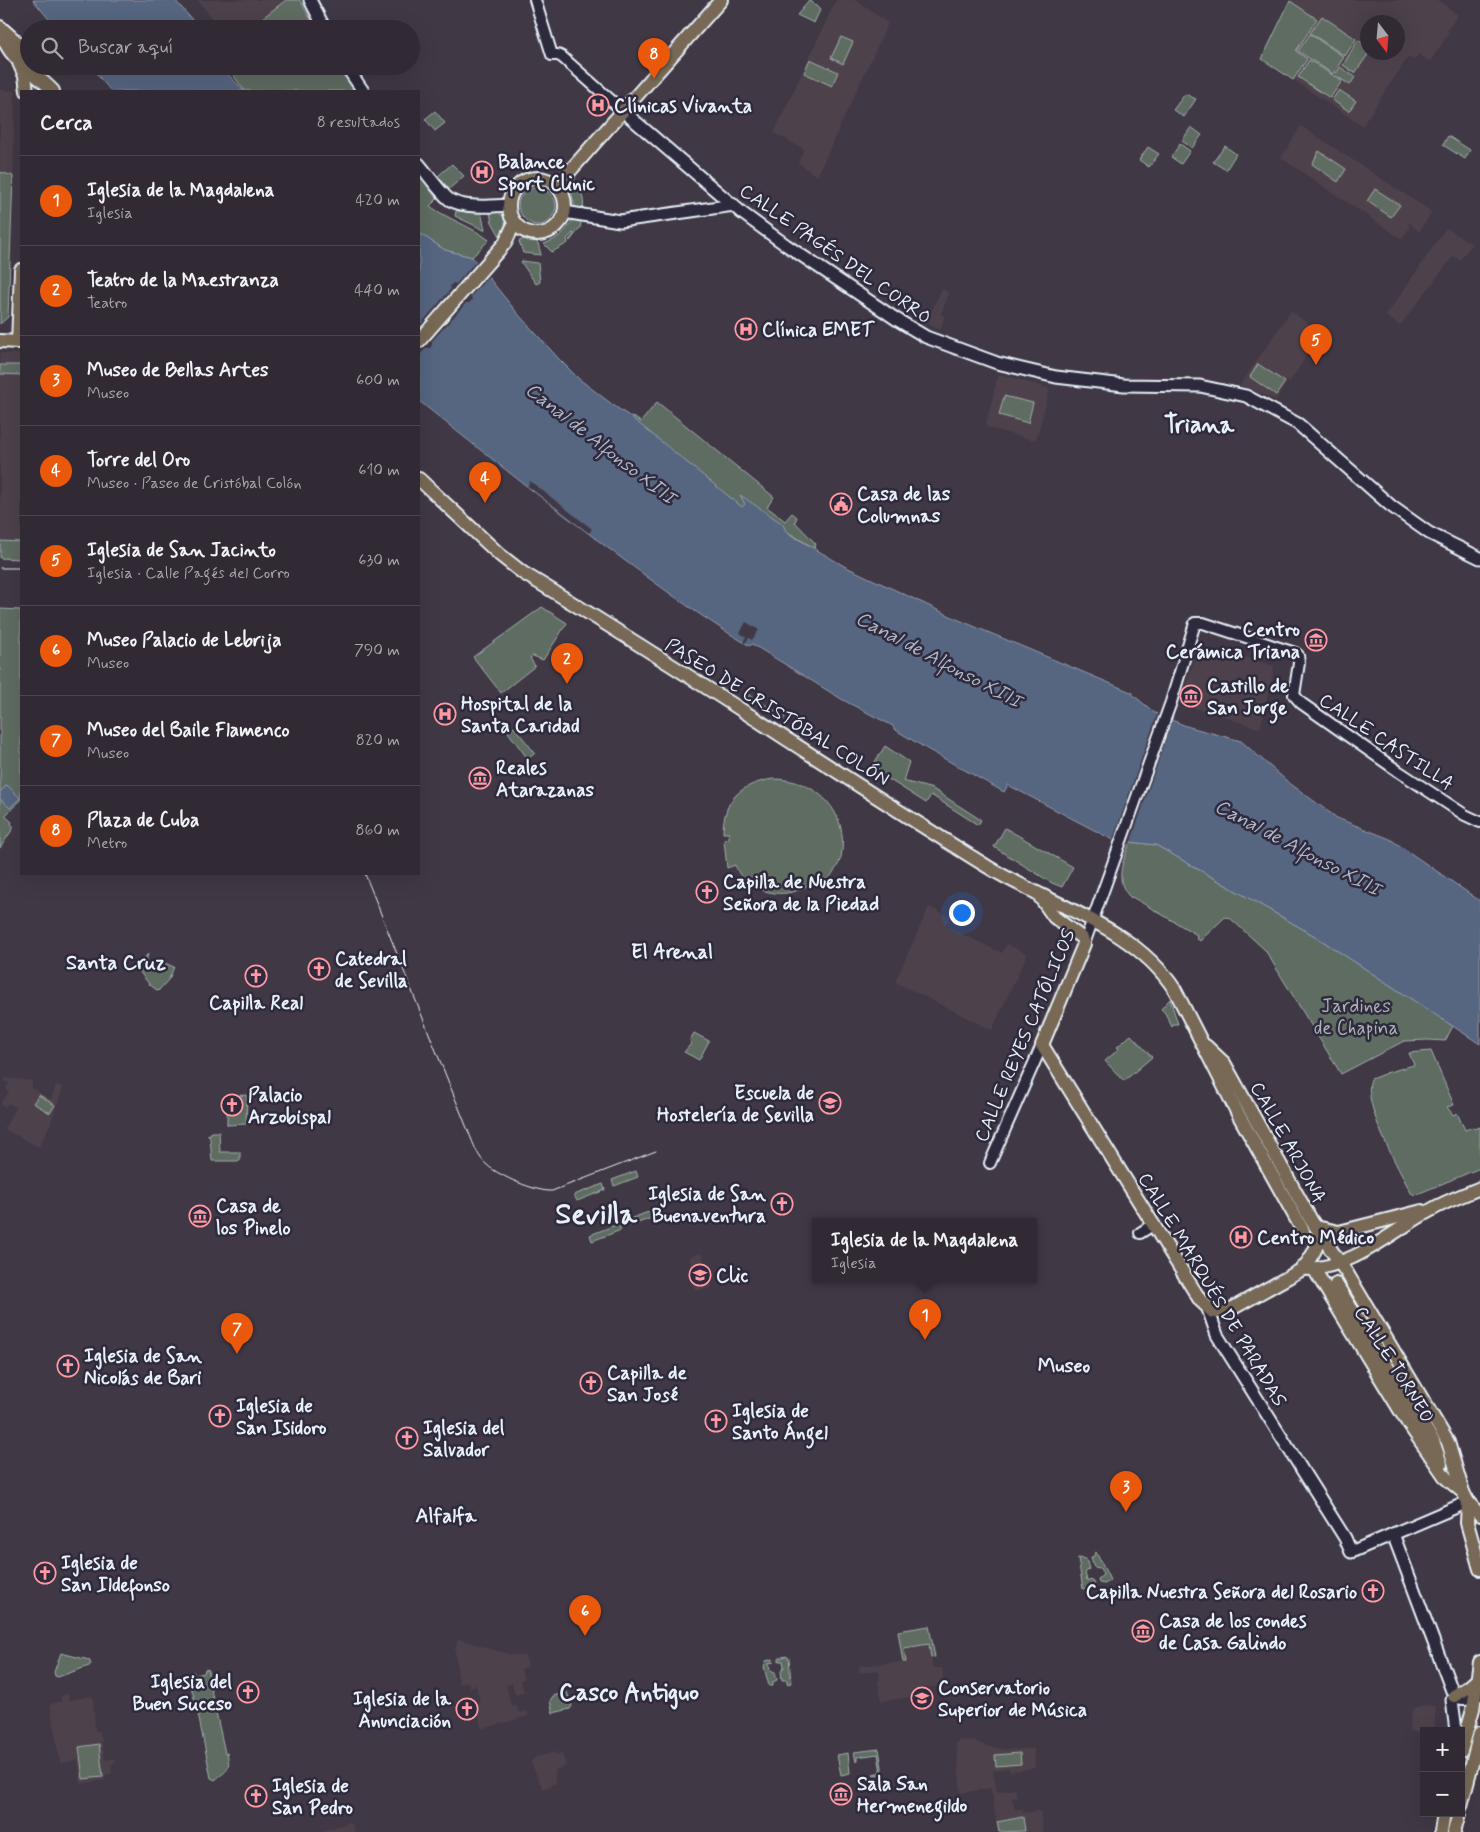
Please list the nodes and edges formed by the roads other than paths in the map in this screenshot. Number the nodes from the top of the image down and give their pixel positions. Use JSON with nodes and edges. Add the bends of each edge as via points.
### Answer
{"nodes":[{"id":1,"x":310,"y":0,"type":"edge"},
{"id":2,"x":536,"y":0,"type":"edge"},
{"id":3,"x":721,"y":0,"type":"edge"},
{"id":4,"x":320,"y":20,"type":"edge"},
{"id":5,"x":0,"y":27,"type":"edge"},
{"id":6,"x":0,"y":34,"type":"edge"},
{"id":7,"x":20,"y":45,"type":"edge"},
{"id":8,"x":20,"y":57,"type":"edge"},
{"id":9,"x":25,"y":75,"type":"edge"},
{"id":10,"x":38,"y":75,"type":"edge"},
{"id":11,"x":41,"y":75,"type":"edge"},
{"id":12,"x":352,"y":75,"type":"edge"},
{"id":13,"x":49,"y":86,"type":"edge"},
{"id":14,"x":27,"y":89,"type":"edge"},
{"id":15,"x":362,"y":90,"type":"edge"},
{"id":16,"x":623,"y":111,"type":"junction"},
{"id":17,"x":420,"y":165,"type":"edge"},
{"id":18,"x":569,"y":172,"type":"junction"},
{"id":19,"x":544,"y":179,"type":"junction"},
{"id":20,"x":562,"y":193,"type":"junction"},
{"id":21,"x":509,"y":205,"type":"junction"},
{"id":22,"x":734,"y":205,"type":"junction"},
{"id":23,"x":564,"y":212,"type":"junction"},
{"id":24,"x":519,"y":227,"type":"junction"},
{"id":25,"x":20,"y":294,"type":"edge"},
{"id":26,"x":420,"y":340,"type":"edge"},
{"id":27,"x":0,"y":341,"type":"edge"},
{"id":28,"x":420,"y":479,"type":"edge"},
{"id":29,"x":1480,"y":558,"type":"edge"},
{"id":30,"x":1300,"y":703,"type":"joint"},
{"id":31,"x":1480,"y":822,"type":"edge"},
{"id":32,"x":1038,"y":895,"type":"junction"},
{"id":33,"x":1093,"y":922,"type":"junction"},
{"id":34,"x":1084,"y":944,"type":"junction"},
{"id":35,"x":1042,"y":1045,"type":"junction"},
{"id":36,"x":990,"y":1163,"type":"dead end"},
{"id":37,"x":1480,"y":1188,"type":"edge"},
{"id":38,"x":1432,"y":1209,"type":"junction"},
{"id":39,"x":1154,"y":1224,"type":"junction"},
{"id":40,"x":1313,"y":1231,"type":"junction"},
{"id":41,"x":1339,"y":1232,"type":"junction"},
{"id":42,"x":1140,"y":1233,"type":"dead end"},
{"id":43,"x":1328,"y":1246,"type":"junction"},
{"id":44,"x":1340,"y":1262,"type":"junction"},
{"id":45,"x":1314,"y":1269,"type":"junction"},
{"id":46,"x":1301,"y":1270,"type":"junction"},
{"id":47,"x":1336,"y":1284,"type":"tunnel mouth"},
{"id":48,"x":1208,"y":1309,"type":"junction"},
{"id":49,"x":1433,"y":1441,"type":"junction"},
{"id":50,"x":1454,"y":1461,"type":"junction"},
{"id":51,"x":1446,"y":1478,"type":"junction"},
{"id":52,"x":1466,"y":1497,"type":"junction"},
{"id":53,"x":1480,"y":1515,"type":"edge"},
{"id":54,"x":1393,"y":1534,"type":"junction"},
{"id":55,"x":1480,"y":1570,"type":"edge"},
{"id":56,"x":1480,"y":1662,"type":"edge"},
{"id":57,"x":1457,"y":1694,"type":"junction"},
{"id":58,"x":1477,"y":1695,"type":"edge"},
{"id":59,"x":1455,"y":1727,"type":"edge"},
{"id":60,"x":1480,"y":1732,"type":"edge"},
{"id":61,"x":1465,"y":1737,"type":"edge"},
{"id":62,"x":1476,"y":1759,"type":"edge"},
{"id":63,"x":1465,"y":1793,"type":"edge"},
{"id":64,"x":1443,"y":1817,"type":"edge"},
{"id":65,"x":1458,"y":1817,"type":"edge"},
{"id":66,"x":1441,"y":1832,"type":"edge"},
{"id":67,"x":1454,"y":1832,"type":"edge"}],
"edges":[{"from":1,"to":4,"type":"main road"},
{"from":2,"to":16,"type":"street","via":[[552,55],[562,57]]},
{"from":3,"to":16,"type":"main road"},
{"from":5,"to":7,"type":"main road"},
{"from":6,"to":8,"type":"main road","via":[[11,52]]},
{"from":9,"to":14,"type":"main road"},
{"from":10,"to":13,"type":"main road"},
{"from":11,"to":13,"type":"main road"},
{"from":12,"to":15,"type":"main road"},
{"from":13,"to":14,"type":"main road"},
{"from":16,"to":18,"type":"main road"},
{"from":16,"to":22,"type":"main road","name":"CALLE PAGÉS DEL CORRO"},
{"from":17,"to":21,"type":"main road","via":[[449,199],[460,204]]},
{"from":18,"to":19,"type":"main road"},
{"from":18,"to":20,"type":"main road"},
{"from":19,"to":20,"type":"main road"},
{"from":19,"to":21,"type":"main road","via":[[522,182],[512,192]]},
{"from":20,"to":23,"type":"main road"},
{"from":21,"to":24,"type":"main road","via":[[509,212]]},
{"from":22,"to":23,"type":"main road","via":[[620,221]]},
{"from":22,"to":29,"type":"main road","name":"CALLE PAGÉS DEL CORRO","via":[[786,245],[926,337],[997,363],[1056,377],[1124,385],[1200,386],[1246,396],[1298,424],[1391,506],[1429,534]]},
{"from":23,"to":24,"type":"main road","via":[[560,223],[545,233],[534,234]]},
{"from":24,"to":26,"type":"main road"},
{"from":25,"to":27,"type":"main road","via":[[18,342]]},
{"from":28,"to":32,"type":"main road","name":"PASEO DE CRISTÓBAL COLÓN","via":[[523,573],[988,867]]},
{"from":30,"to":31,"type":"street","name":"CALLE CASTILLA","via":[[1464,815]]},
{"from":30,"to":33,"type":"street","name":"CALLE REYES CATÓLICOS","via":[[1294,690],[1298,655],[1265,642],[1195,623],[1171,702]]},
{"from":32,"to":33,"type":"main road","name":"PASEO DE CRISTÓBAL COLÓN"},
{"from":32,"to":34,"type":"main road","via":[[1054,917],[1082,938]]},
{"from":33,"to":34,"type":"street","name":"CALLE REYES CATÓLICOS"},
{"from":33,"to":40,"type":"main road","name":"CALLE ARJONA","via":[[1137,948],[1168,979],[1238,1112]]},
{"from":34,"to":35,"type":"main road","name":"CALLE REYES CATÓLICOS"},
{"from":35,"to":36,"type":"street","name":"CALLE REYES CATÓLICOS"},
{"from":35,"to":39,"type":"main road","name":"CALLE MARQUÉS DE PARADAS"},
{"from":37,"to":38,"type":"main road"},
{"from":38,"to":41,"type":"main road"},
{"from":38,"to":44,"type":"main road","via":[[1356,1256]]},
{"from":39,"to":42,"type":"street"},
{"from":39,"to":48,"type":"main road","name":"CALLE MARQUÉS DE PARADAS"},
{"from":40,"to":41,"type":"main road"},
{"from":40,"to":43,"type":"main road","name":"CALLE ARJONA"},
{"from":40,"to":46,"type":"main road","via":[[1316,1246]]},
{"from":41,"to":43,"type":"main road"},
{"from":43,"to":44,"type":"main road","name":"CALLE ARJONA"},
{"from":43,"to":45,"type":"main road"},
{"from":44,"to":45,"type":"main road"},
{"from":44,"to":50,"type":"main road","name":"CALLE TORNEO","via":[[1448,1442]]},
{"from":45,"to":46,"type":"main road"},
{"from":45,"to":51,"type":"main road","name":"CALLE TORNEO","via":[[1408,1423]]},
{"from":46,"to":48,"type":"main road","via":[[1226,1312]]},
{"from":47,"to":49,"type":"main road","name":"CALLE TORNEO"},
{"from":48,"to":54,"type":"main road","name":"CALLE MARQUÉS DE PARADAS","via":[[1217,1335],[1351,1552]]},
{"from":49,"to":50,"type":"main road","name":"CALLE TORNEO"},
{"from":49,"to":51,"type":"main road","name":"CALLE TORNEO"},
{"from":50,"to":52,"type":"main road","name":"CALLE TORNEO"},
{"from":51,"to":52,"type":"main road","name":"CALLE TORNEO"},
{"from":52,"to":53,"type":"main road","name":"CALLE TORNEO"},
{"from":52,"to":54,"type":"main road"},
{"from":52,"to":55,"type":"main road","name":"CALLE TORNEO","via":[[1467,1523]]},
{"from":54,"to":57,"type":"main road"},
{"from":56,"to":58,"type":"main road"},
{"from":57,"to":58,"type":"main road"},
{"from":57,"to":59,"type":"main road","via":[[1452,1700]]},
{"from":58,"to":61,"type":"main road"},
{"from":60,"to":62,"type":"main road"},
{"from":62,"to":63,"type":"main road"},
{"from":64,"to":66,"type":"main road"},
{"from":65,"to":67,"type":"main road"}]}
